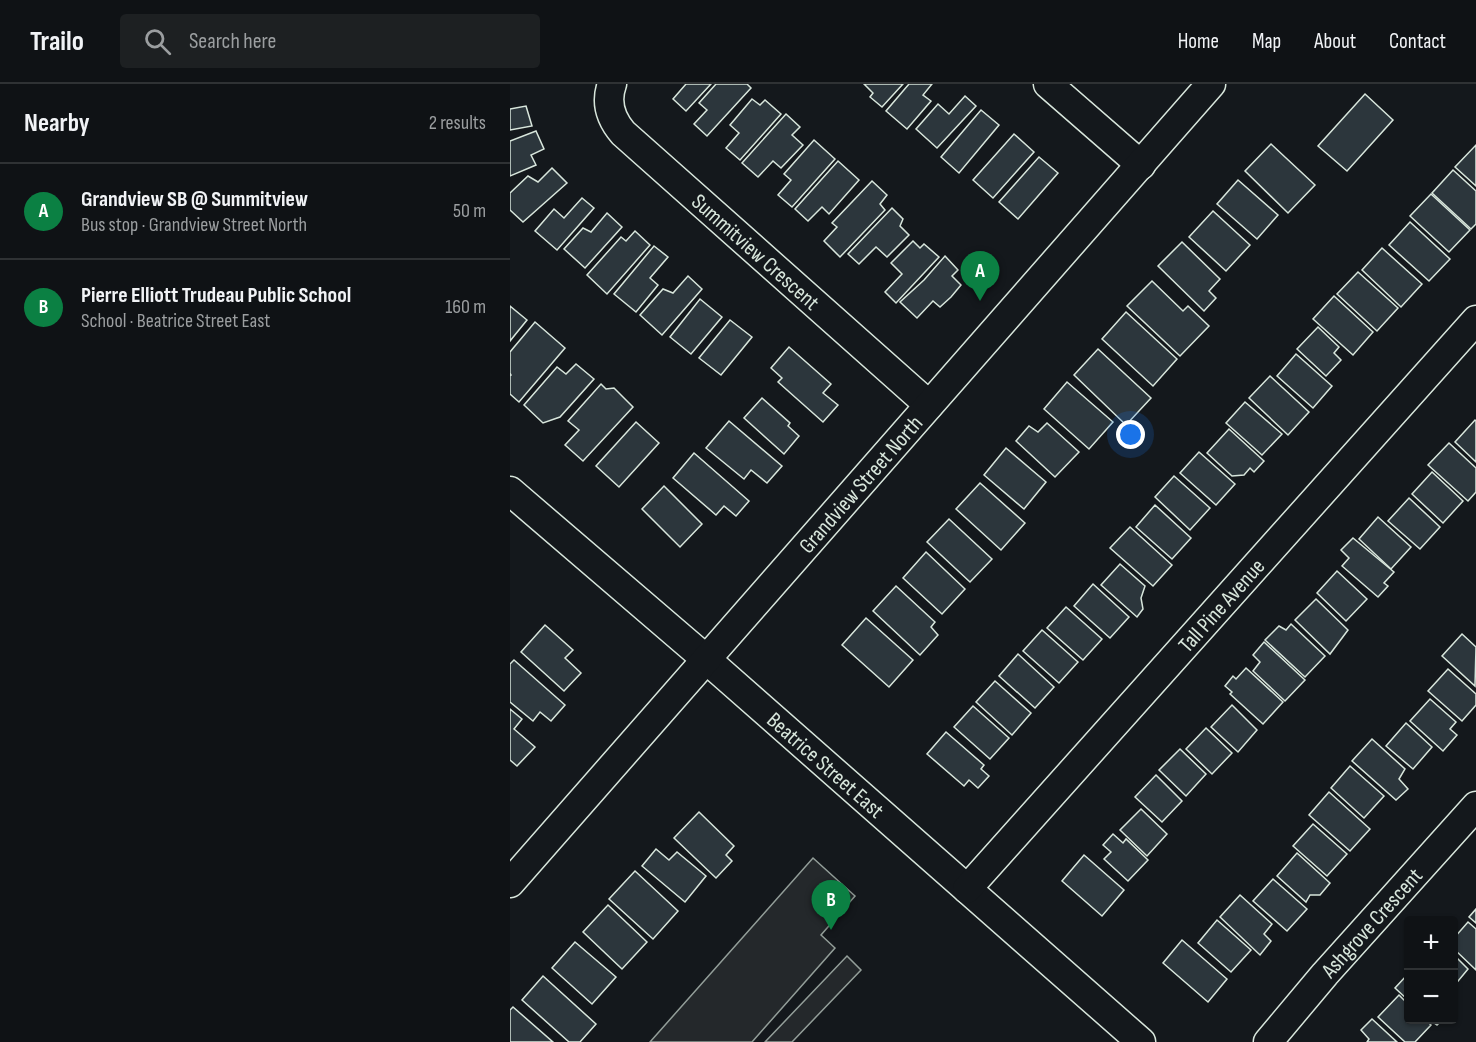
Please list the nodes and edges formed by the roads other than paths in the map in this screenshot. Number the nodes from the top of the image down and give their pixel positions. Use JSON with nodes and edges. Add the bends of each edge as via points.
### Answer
{"nodes":[{"id":1,"x":612,"y":84,"type":"edge"},
{"id":2,"x":1048,"y":84,"type":"edge"},
{"id":3,"x":1211,"y":84,"type":"edge"},
{"id":4,"x":1141,"y":165,"type":"junction"},
{"id":5,"x":1476,"y":320,"type":"edge"},
{"id":6,"x":929,"y":405,"type":"junction"},
{"id":7,"x":510,"y":491,"type":"edge"},
{"id":8,"x":707,"y":660,"type":"junction"},
{"id":9,"x":1476,"y":806,"type":"edge"},
{"id":10,"x":510,"y":883,"type":"edge"},
{"id":11,"x":967,"y":889,"type":"junction"},
{"id":12,"x":1141,"y":1042,"type":"edge"},
{"id":13,"x":1268,"y":1042,"type":"edge"}],
"edges":[{"from":1,"to":6,"type":"street","name":"Summitview Crescent","via":[[609,106],[623,133]]},
{"from":2,"to":4,"type":"street"},
{"from":3,"to":4,"type":"street","name":"Grandview Street North"},
{"from":4,"to":6,"type":"street","name":"Grandview Street North"},
{"from":5,"to":11,"type":"street","name":"Tall Pine Avenue"},
{"from":6,"to":8,"type":"street","name":"Grandview Street North"},
{"from":7,"to":8,"type":"street","name":"Beatrice Street East"},
{"from":8,"to":10,"type":"street","name":"Grandview Street North"},
{"from":8,"to":11,"type":"street","name":"Beatrice Street East"},
{"from":9,"to":13,"type":"street","name":"Ashgrove Crescent"},
{"from":11,"to":12,"type":"street","name":"Beatrice Street East"}]}
